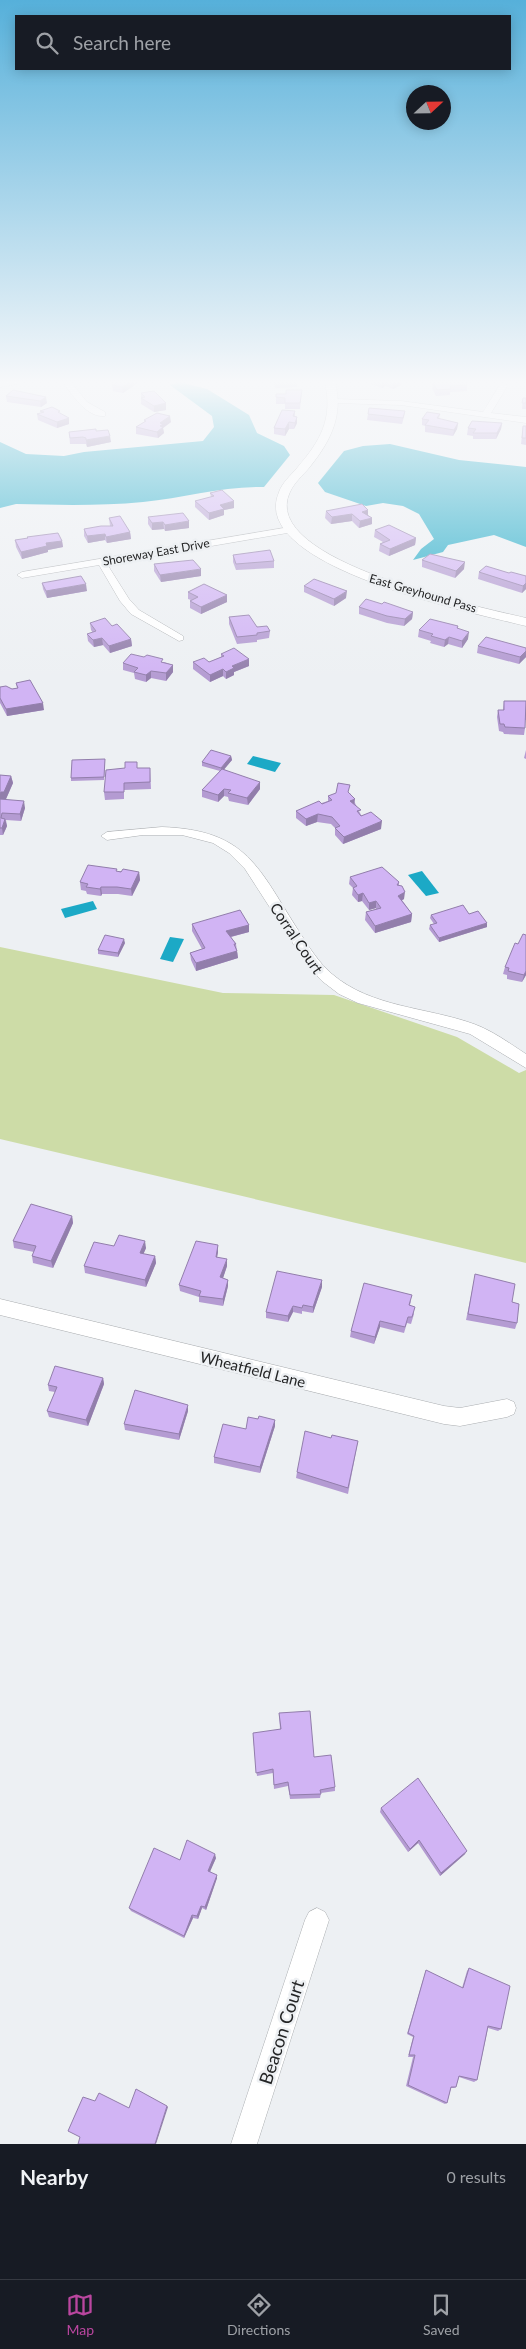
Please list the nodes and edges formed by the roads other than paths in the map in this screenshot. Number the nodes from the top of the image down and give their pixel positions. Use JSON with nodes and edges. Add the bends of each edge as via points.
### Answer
{"nodes":[{"id":1,"x":290,"y":482,"type":"edge"},
{"id":2,"x":290,"y":530,"type":"junction"},
{"id":3,"x":101,"y":561,"type":"junction"},
{"id":4,"x":22,"y":575,"type":"dead end"},
{"id":5,"x":526,"y":622,"type":"edge"},
{"id":6,"x":179,"y":638,"type":"dead end"},
{"id":7,"x":107,"y":836,"type":"dead end"},
{"id":8,"x":526,"y":1062,"type":"edge"},
{"id":9,"x":0,"y":1307,"type":"edge"},
{"id":10,"x":507,"y":1408,"type":"dead end"},
{"id":11,"x":317,"y":1920,"type":"dead end"},
{"id":12,"x":244,"y":2144,"type":"edge"}],
"edges":[{"from":1,"to":2,"type":"street","name":"East Greyhound Pass","via":[[284,490],[281,508]]},
{"from":2,"to":3,"type":"street","name":"Shoreway East Drive"},
{"from":2,"to":5,"type":"street","name":"East Greyhound Pass","via":[[315,552],[372,579]]},
{"from":3,"to":4,"type":"street","name":"Shoreway East Drive"},
{"from":3,"to":6,"type":"street","via":[[124,601],[135,612]]},
{"from":7,"to":8,"type":"street","name":"Corral Court","via":[[172,830],[225,845],[247,862],[312,962],[334,986],[377,1004],[478,1031]]},
{"from":9,"to":10,"type":"street","name":"Wheatfield Lane","via":[[444,1415],[460,1417]]},
{"from":11,"to":12,"type":"street","name":"Beacon Court"}]}
